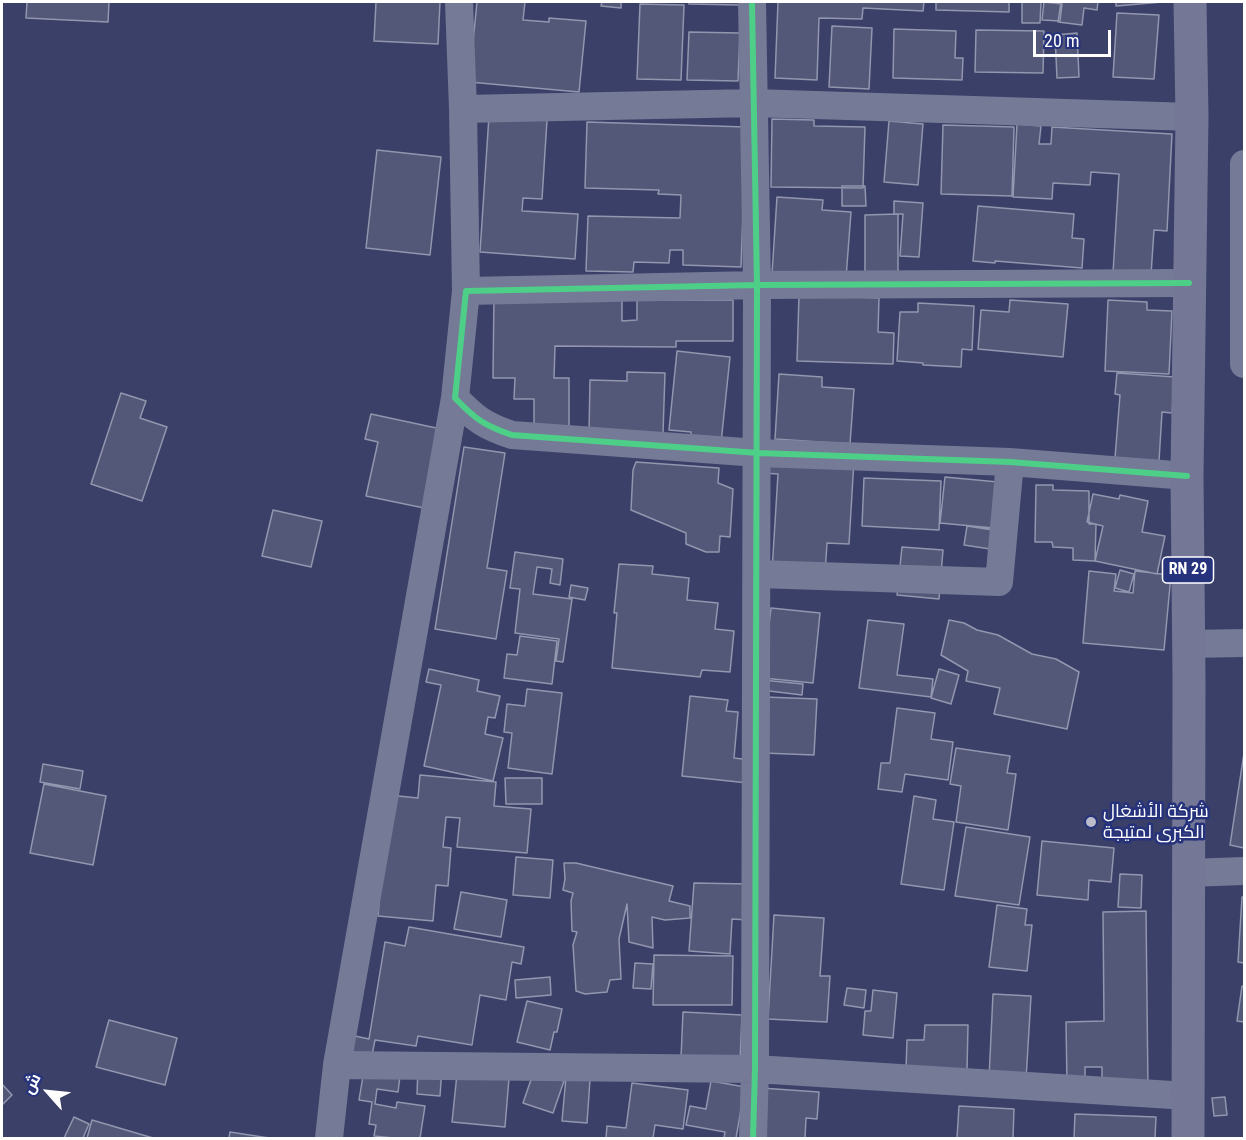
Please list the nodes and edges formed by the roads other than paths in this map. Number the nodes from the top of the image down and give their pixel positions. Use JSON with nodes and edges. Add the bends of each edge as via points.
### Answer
{"nodes":[{"id":1,"x":459,"y":2,"type":"edge"},
{"id":2,"x":752,"y":2,"type":"edge"},
{"id":3,"x":1190,"y":2,"type":"edge"},
{"id":4,"x":753,"y":103,"type":"junction"},
{"id":5,"x":463,"y":109,"type":"junction"},
{"id":6,"x":1192,"y":117,"type":"junction"},
{"id":7,"x":1245,"y":164,"type":"edge"},
{"id":8,"x":1244,"y":240,"type":"edge"},
{"id":9,"x":1189,"y":283,"type":"junction"},
{"id":10,"x":758,"y":285,"type":"junction"},
{"id":11,"x":466,"y":291,"type":"junction"},
{"id":12,"x":1245,"y":364,"type":"edge"},
{"id":13,"x":455,"y":398,"type":"junction"},
{"id":14,"x":758,"y":453,"type":"junction"},
{"id":15,"x":1010,"y":462,"type":"junction"},
{"id":16,"x":1187,"y":476,"type":"junction"},
{"id":17,"x":758,"y":574,"type":"junction"},
{"id":18,"x":1245,"y":643,"type":"edge"},
{"id":19,"x":1189,"y":644,"type":"junction"},
{"id":20,"x":1245,"y":871,"type":"edge"},
{"id":21,"x":1188,"y":873,"type":"junction"},
{"id":22,"x":337,"y":1065,"type":"junction"},
{"id":23,"x":756,"y":1070,"type":"junction"},
{"id":24,"x":1188,"y":1096,"type":"junction"},
{"id":25,"x":329,"y":1138,"type":"edge"},
{"id":26,"x":753,"y":1138,"type":"edge"},
{"id":27,"x":1188,"y":1138,"type":"edge"}],
"edges":[{"from":1,"to":5,"type":"street"},
{"from":2,"to":4,"type":"street"},
{"from":3,"to":6,"type":"main road","number":"RN 29"},
{"from":4,"to":5,"type":"street"},
{"from":4,"to":6,"type":"street"},
{"from":4,"to":10,"type":"street"},
{"from":5,"to":11,"type":"street"},
{"from":6,"to":9,"type":"main road","number":"RN 29"},
{"from":7,"to":8,"type":"street"},
{"from":8,"to":12,"type":"street"},
{"from":9,"to":10,"type":"street"},
{"from":9,"to":16,"type":"main road","number":"RN 29"},
{"from":10,"to":11,"type":"street"},
{"from":10,"to":14,"type":"street"},
{"from":11,"to":13,"type":"street"},
{"from":13,"to":14,"type":"street","via":[[491,428],[512,435]]},
{"from":13,"to":22,"type":"street"},
{"from":14,"to":15,"type":"street"},
{"from":14,"to":17,"type":"street"},
{"from":15,"to":16,"type":"street"},
{"from":15,"to":17,"type":"street","via":[[999,582]]},
{"from":16,"to":19,"type":"main road","number":"RN 29"},
{"from":17,"to":23,"type":"street"},
{"from":18,"to":19,"type":"street"},
{"from":19,"to":21,"type":"main road","number":"RN 29"},
{"from":20,"to":21,"type":"street"},
{"from":21,"to":24,"type":"main road","number":"RN 29"},
{"from":22,"to":23,"type":"street"},
{"from":22,"to":25,"type":"street"},
{"from":23,"to":24,"type":"street"},
{"from":23,"to":26,"type":"street"},
{"from":24,"to":27,"type":"main road","number":"RN 29"}]}
